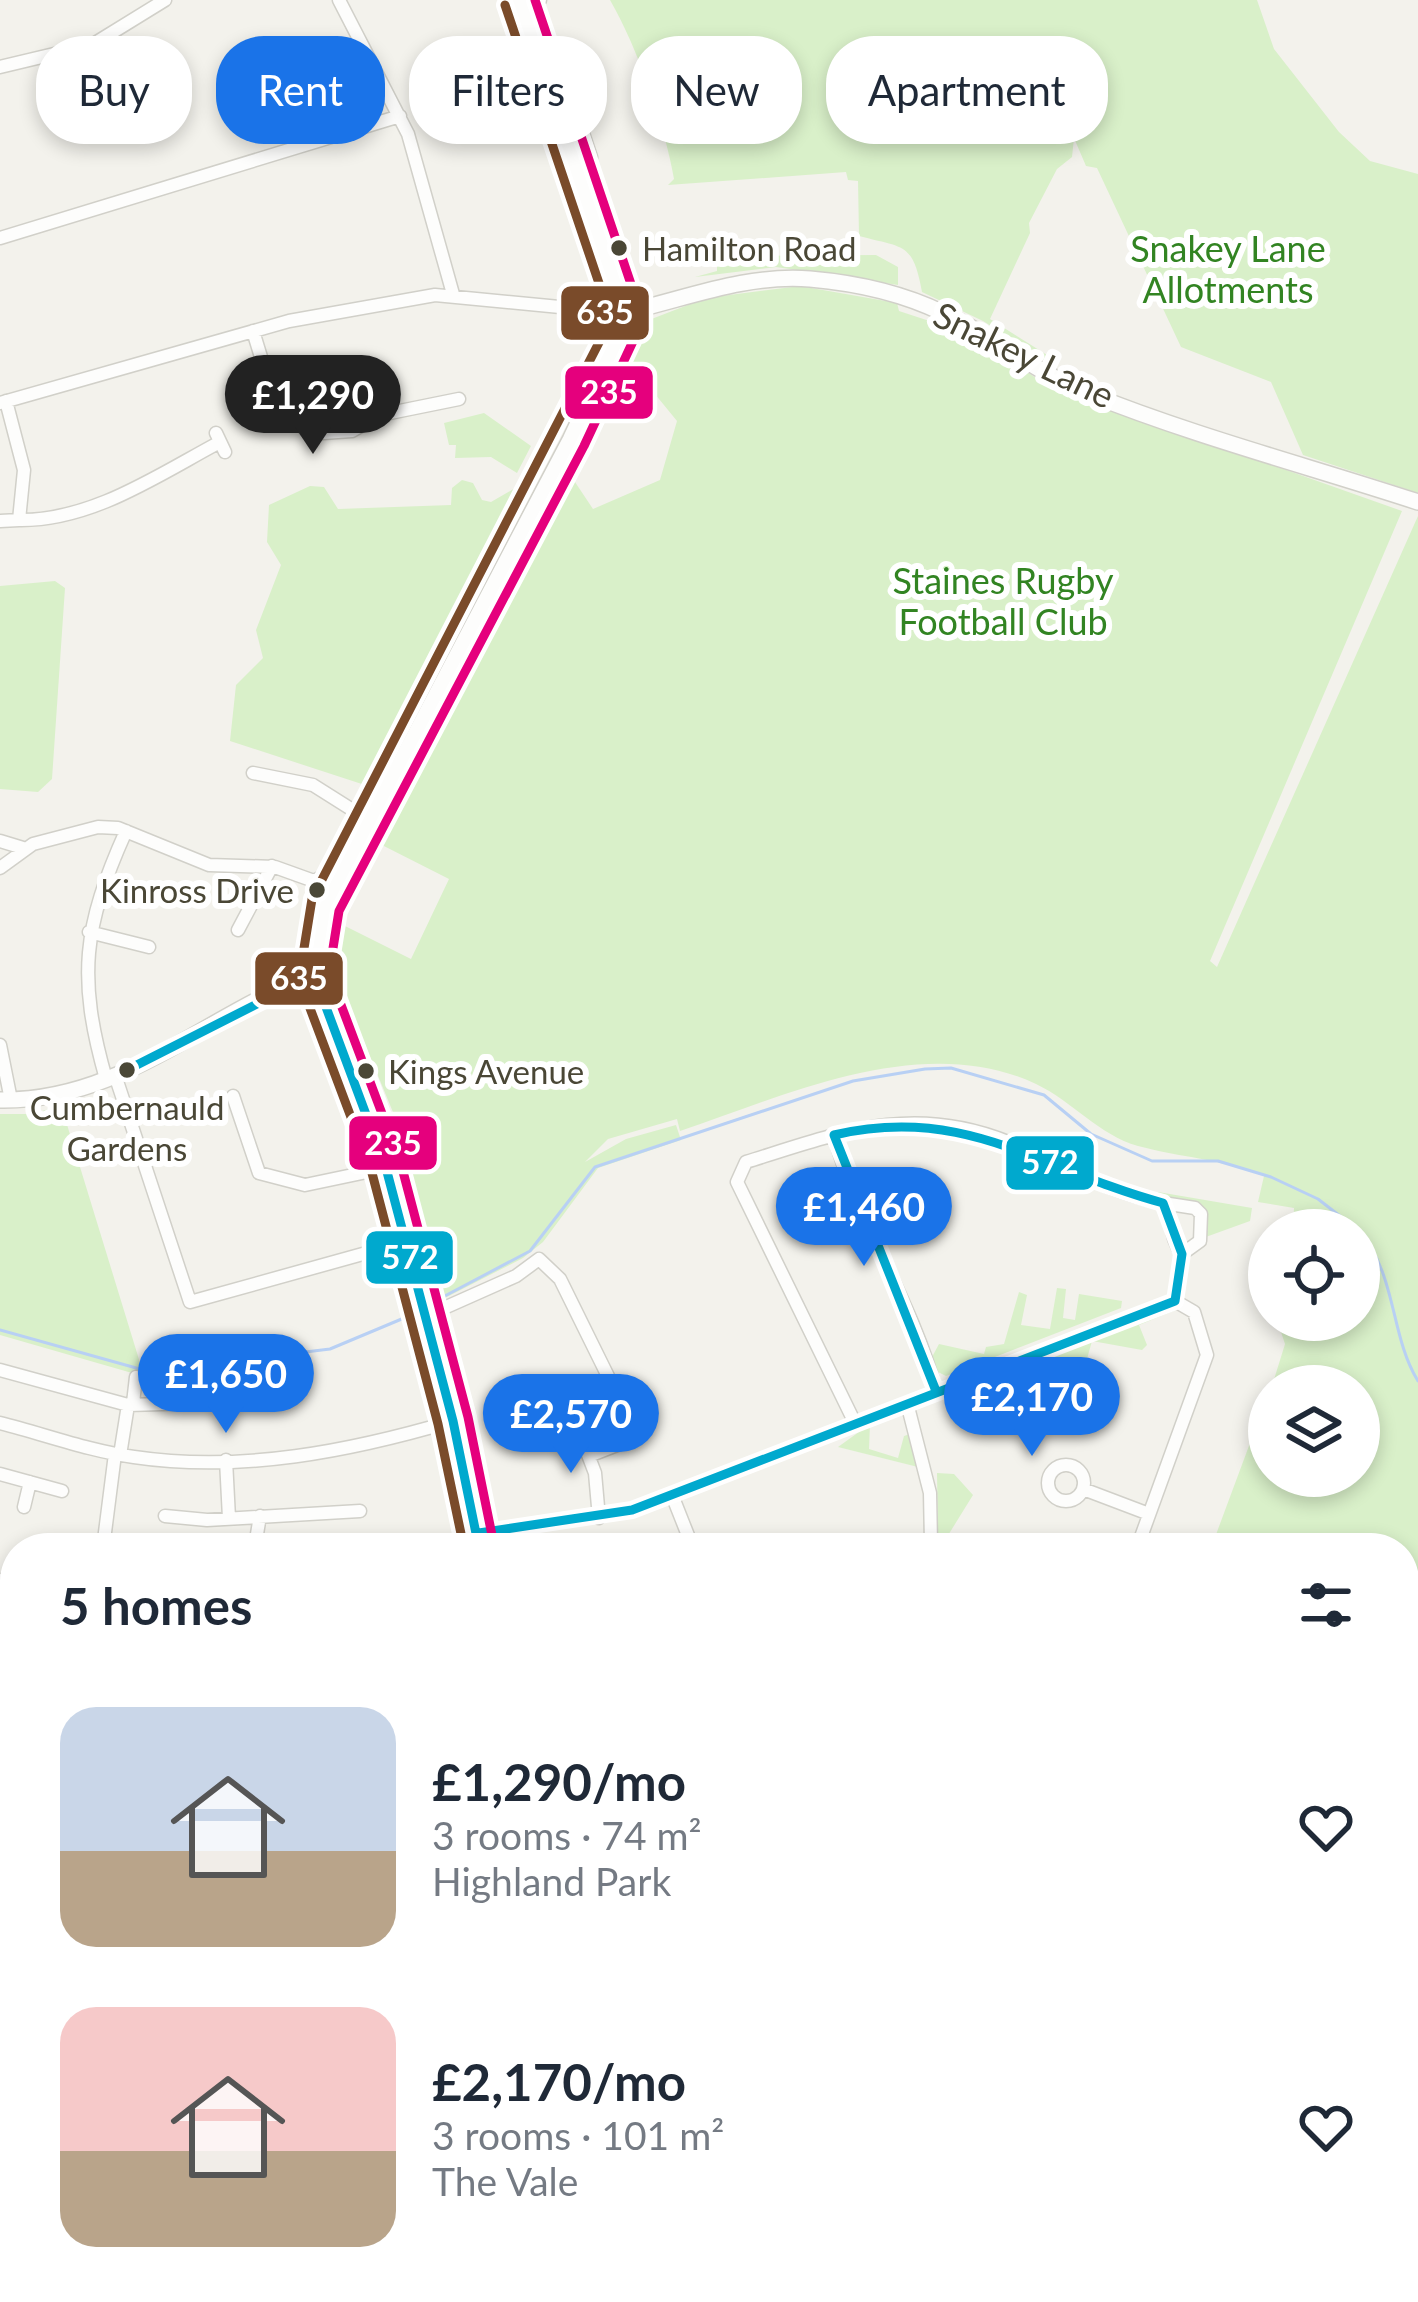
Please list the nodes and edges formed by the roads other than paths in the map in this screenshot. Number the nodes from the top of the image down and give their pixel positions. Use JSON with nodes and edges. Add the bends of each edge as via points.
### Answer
{"nodes":[{"id":1,"x":165,"y":0,"type":"edge"},
{"id":2,"x":339,"y":0,"type":"edge"},
{"id":3,"x":540,"y":0,"type":"edge"},
{"id":4,"x":523,"y":8,"type":"edge"},
{"id":5,"x":0,"y":67,"type":"edge"},
{"id":6,"x":400,"y":116,"type":"junction"},
{"id":7,"x":0,"y":238,"type":"edge"},
{"id":8,"x":453,"y":294,"type":"junction"},
{"id":9,"x":622,"y":313,"type":"junction"},
{"id":10,"x":254,"y":331,"type":"junction"},
{"id":11,"x":459,"y":399,"type":"dead end"},
{"id":12,"x":3,"y":402,"type":"edge"},
{"id":13,"x":220,"y":442,"type":"dead end"},
{"id":14,"x":1418,"y":502,"type":"edge"},
{"id":15,"x":0,"y":520,"type":"edge"},
{"id":16,"x":20,"y":520,"type":"junction"},
{"id":17,"x":253,"y":773,"type":"dead end"},
{"id":18,"x":370,"y":821,"type":"junction"},
{"id":19,"x":126,"y":831,"type":"junction"},
{"id":20,"x":0,"y":842,"type":"edge"},
{"id":21,"x":28,"y":846,"type":"junction"},
{"id":22,"x":354,"y":848,"type":"junction"},
{"id":23,"x":272,"y":866,"type":"junction"},
{"id":24,"x":0,"y":868,"type":"edge"},
{"id":25,"x":238,"y":930,"type":"dead end"},
{"id":26,"x":89,"y":932,"type":"junction"},
{"id":27,"x":149,"y":947,"type":"dead end"},
{"id":28,"x":314,"y":976,"type":"junction"},
{"id":29,"x":0,"y":1045,"type":"edge"},
{"id":30,"x":110,"y":1077,"type":"junction"},
{"id":31,"x":233,"y":1096,"type":"dead end"},
{"id":32,"x":6,"y":1100,"type":"edge"},
{"id":33,"x":834,"y":1135,"type":"junction"},
{"id":34,"x":386,"y":1168,"type":"junction"},
{"id":35,"x":1163,"y":1203,"type":"junction"},
{"id":36,"x":406,"y":1242,"type":"junction"},
{"id":37,"x":1183,"y":1255,"type":"junction"},
{"id":38,"x":1178,"y":1302,"type":"junction"},
{"id":39,"x":426,"y":1316,"type":"junction"},
{"id":40,"x":0,"y":1370,"type":"edge"},
{"id":41,"x":265,"y":1372,"type":"dead end"},
{"id":42,"x":136,"y":1377,"type":"dead end"},
{"id":43,"x":936,"y":1391,"type":"junction"},
{"id":44,"x":907,"y":1403,"type":"junction"},
{"id":45,"x":130,"y":1404,"type":"junction"},
{"id":46,"x":453,"y":1420,"type":"junction"},
{"id":47,"x":854,"y":1421,"type":"junction"},
{"id":48,"x":0,"y":1423,"type":"edge"},
{"id":49,"x":578,"y":1426,"type":"dead end"},
{"id":50,"x":117,"y":1454,"type":"junction"},
{"id":51,"x":589,"y":1456,"type":"junction"},
{"id":52,"x":226,"y":1460,"type":"junction"},
{"id":53,"x":0,"y":1474,"type":"edge"},
{"id":54,"x":30,"y":1482,"type":"junction"},
{"id":55,"x":1083,"y":1489,"type":"dead end"},
{"id":56,"x":62,"y":1491,"type":"dead end"},
{"id":57,"x":672,"y":1495,"type":"junction"},
{"id":58,"x":24,"y":1507,"type":"dead end"},
{"id":59,"x":360,"y":1511,"type":"dead end"},
{"id":60,"x":1150,"y":1514,"type":"junction"},
{"id":61,"x":166,"y":1516,"type":"dead end"},
{"id":62,"x":260,"y":1516,"type":"junction"},
{"id":63,"x":229,"y":1518,"type":"junction"},
{"id":64,"x":599,"y":1518,"type":"junction"},
{"id":65,"x":105,"y":1533,"type":"edge"},
{"id":66,"x":257,"y":1533,"type":"edge"},
{"id":67,"x":477,"y":1533,"type":"edge"},
{"id":68,"x":517,"y":1533,"type":"edge"},
{"id":69,"x":686,"y":1533,"type":"edge"},
{"id":70,"x":934,"y":1533,"type":"edge"},
{"id":71,"x":1143,"y":1533,"type":"edge"}],
"edges":[{"from":1,"to":5,"type":"street","via":[[92,45]]},
{"from":2,"to":6,"type":"street"},
{"from":3,"to":4,"type":"street"},
{"from":4,"to":9,"type":"street"},
{"from":6,"to":7,"type":"street"},
{"from":6,"to":8,"type":"street"},
{"from":8,"to":9,"type":"street"},
{"from":8,"to":10,"type":"street"},
{"from":9,"to":14,"type":"street","name":"Snakey Lane","via":[[703,288],[766,280],[889,293],[945,313],[1092,395]]},
{"from":9,"to":18,"type":"street","via":[[617,343],[570,440]]},
{"from":10,"to":11,"type":"street","via":[[272,393],[308,434],[352,431],[380,415]]},
{"from":10,"to":12,"type":"street"},
{"from":12,"to":16,"type":"street","via":[[24,470]]},
{"from":13,"to":16,"type":"street","via":[[92,507]]},
{"from":15,"to":16,"type":"street"},
{"from":17,"to":18,"type":"street","via":[[313,785]]},
{"from":18,"to":22,"type":"street"},
{"from":19,"to":21,"type":"street","via":[[98,827]]},
{"from":19,"to":23,"type":"street","via":[[209,865]]},
{"from":19,"to":26,"type":"street"},
{"from":20,"to":21,"type":"street"},
{"from":21,"to":24,"type":"street"},
{"from":22,"to":23,"type":"street","via":[[337,851],[318,880]]},
{"from":22,"to":28,"type":"street","via":[[325,906]]},
{"from":23,"to":25,"type":"street"},
{"from":26,"to":27,"type":"street"},
{"from":26,"to":30,"type":"street","via":[[84,979]]},
{"from":28,"to":30,"type":"street"},
{"from":28,"to":34,"type":"street"},
{"from":29,"to":32,"type":"street"},
{"from":30,"to":32,"type":"street","via":[[64,1094]]},
{"from":30,"to":36,"type":"street","via":[[190,1302]]},
{"from":31,"to":34,"type":"street","via":[[260,1173],[305,1185]]},
{"from":33,"to":35,"type":"street","via":[[892,1122],[974,1130],[1126,1196]]},
{"from":33,"to":43,"type":"street","via":[[843,1171],[921,1333]]},
{"from":33,"to":47,"type":"street","via":[[746,1162],[737,1182]]},
{"from":34,"to":36,"type":"street"},
{"from":35,"to":37,"type":"street","via":[[1170,1238]]},
{"from":35,"to":37,"type":"street","via":[[1202,1214],[1200,1241]]},
{"from":36,"to":39,"type":"street"},
{"from":37,"to":38,"type":"street"},
{"from":38,"to":43,"type":"street"},
{"from":38,"to":60,"type":"street","via":[[1194,1312],[1207,1355]]},
{"from":39,"to":46,"type":"street"},
{"from":39,"to":51,"type":"street","via":[[539,1259],[560,1279],[634,1429],[630,1440]]},
{"from":40,"to":45,"type":"street"},
{"from":41,"to":45,"type":"street","via":[[269,1401]]},
{"from":42,"to":45,"type":"street"},
{"from":43,"to":44,"type":"street"},
{"from":44,"to":47,"type":"street"},
{"from":44,"to":70,"type":"street"},
{"from":45,"to":50,"type":"street"},
{"from":46,"to":52,"type":"street","via":[[340,1451]]},
{"from":46,"to":67,"type":"street"},
{"from":47,"to":57,"type":"street"},
{"from":48,"to":50,"type":"street"},
{"from":49,"to":51,"type":"street"},
{"from":50,"to":52,"type":"street"},
{"from":50,"to":65,"type":"street"},
{"from":51,"to":64,"type":"street"},
{"from":52,"to":63,"type":"street"},
{"from":53,"to":54,"type":"street"},
{"from":54,"to":56,"type":"street"},
{"from":54,"to":58,"type":"street"},
{"from":55,"to":60,"type":"street"},
{"from":57,"to":64,"type":"street"},
{"from":57,"to":69,"type":"street"},
{"from":59,"to":62,"type":"street"},
{"from":60,"to":71,"type":"street"},
{"from":61,"to":63,"type":"street"},
{"from":62,"to":63,"type":"street"},
{"from":62,"to":66,"type":"street"},
{"from":64,"to":68,"type":"street"}]}
